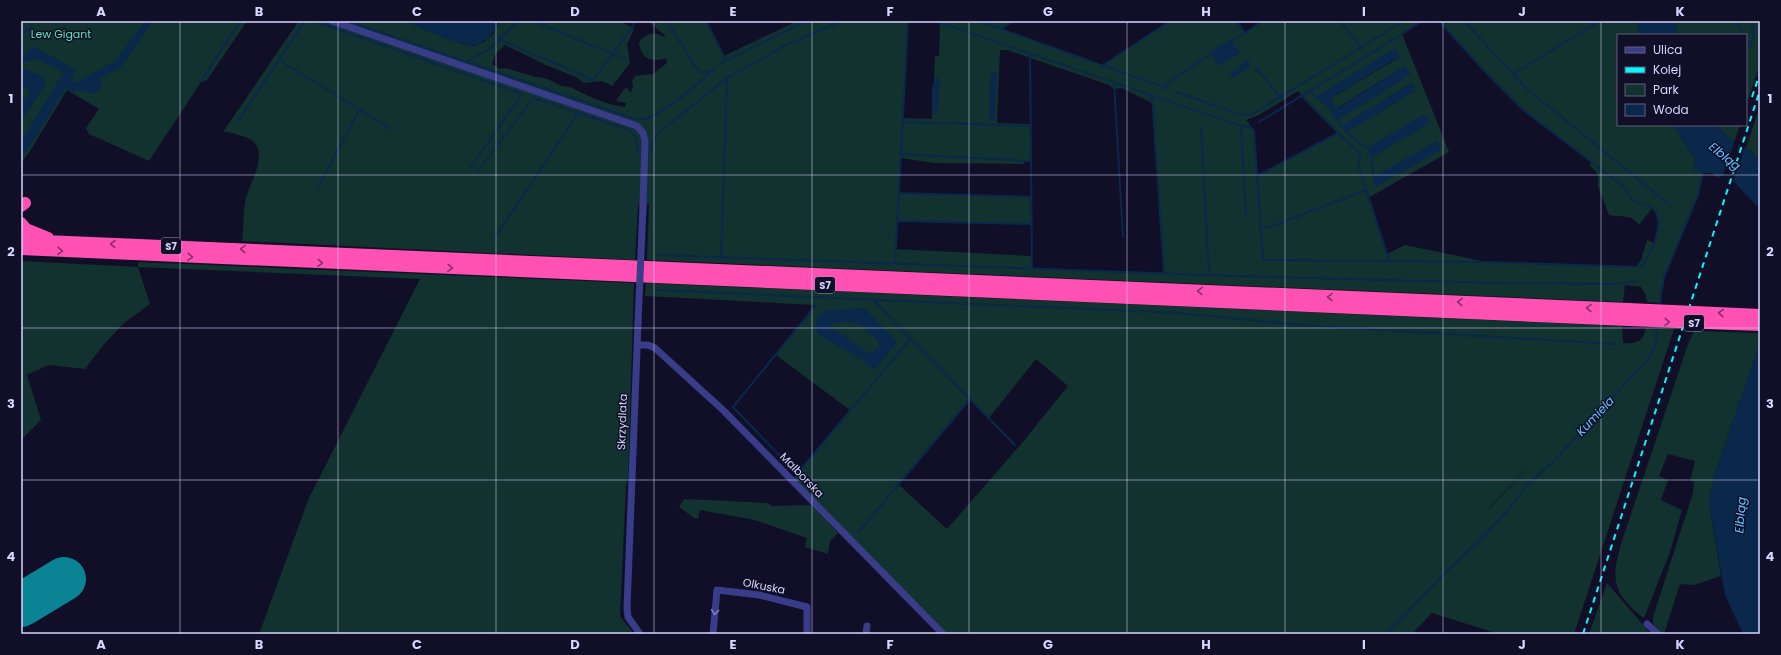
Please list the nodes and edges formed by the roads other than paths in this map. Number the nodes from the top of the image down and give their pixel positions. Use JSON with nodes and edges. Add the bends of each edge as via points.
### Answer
{"nodes":[{"id":1,"x":332,"y":21,"type":"edge"},
{"id":2,"x":22,"y":230,"type":"edge"},
{"id":3,"x":21,"y":249,"type":"edge"},
{"id":4,"x":1628,"y":315,"type":"junction"},
{"id":5,"x":1760,"y":315,"type":"edge"},
{"id":6,"x":1760,"y":325,"type":"edge"},
{"id":7,"x":637,"y":345,"type":"junction"},
{"id":8,"x":1648,"y":624,"type":"dead end"},
{"id":9,"x":640,"y":634,"type":"edge"},
{"id":10,"x":713,"y":634,"type":"edge"},
{"id":11,"x":807,"y":634,"type":"edge"},
{"id":12,"x":943,"y":634,"type":"edge"},
{"id":13,"x":1658,"y":634,"type":"edge"}],
"edges":[{"from":1,"to":7,"type":"street","name":"Skrzydlata","bridge":true,"via":[[637,126],[645,141]]},
{"from":4,"to":2,"type":"highway","number":"S7","one_way":true,"via":[[60,241]]},
{"from":3,"to":4,"type":"highway","number":"S7","one_way":true},
{"from":5,"to":4,"type":"highway","number":"S7","one_way":true,"bridge":true},
{"from":4,"to":6,"type":"highway","number":"S7","one_way":true,"bridge":true},
{"from":7,"to":9,"type":"street","name":"Skrzydlata","via":[[627,608],[628,617]]},
{"from":7,"to":12,"type":"street","name":"Malborska","via":[[655,348],[724,411]]},
{"from":8,"to":13,"type":"street"},
{"from":11,"to":10,"type":"street","name":"Olkuska","one_way":true,"via":[[807,607],[759,595],[717,590]]}]}
